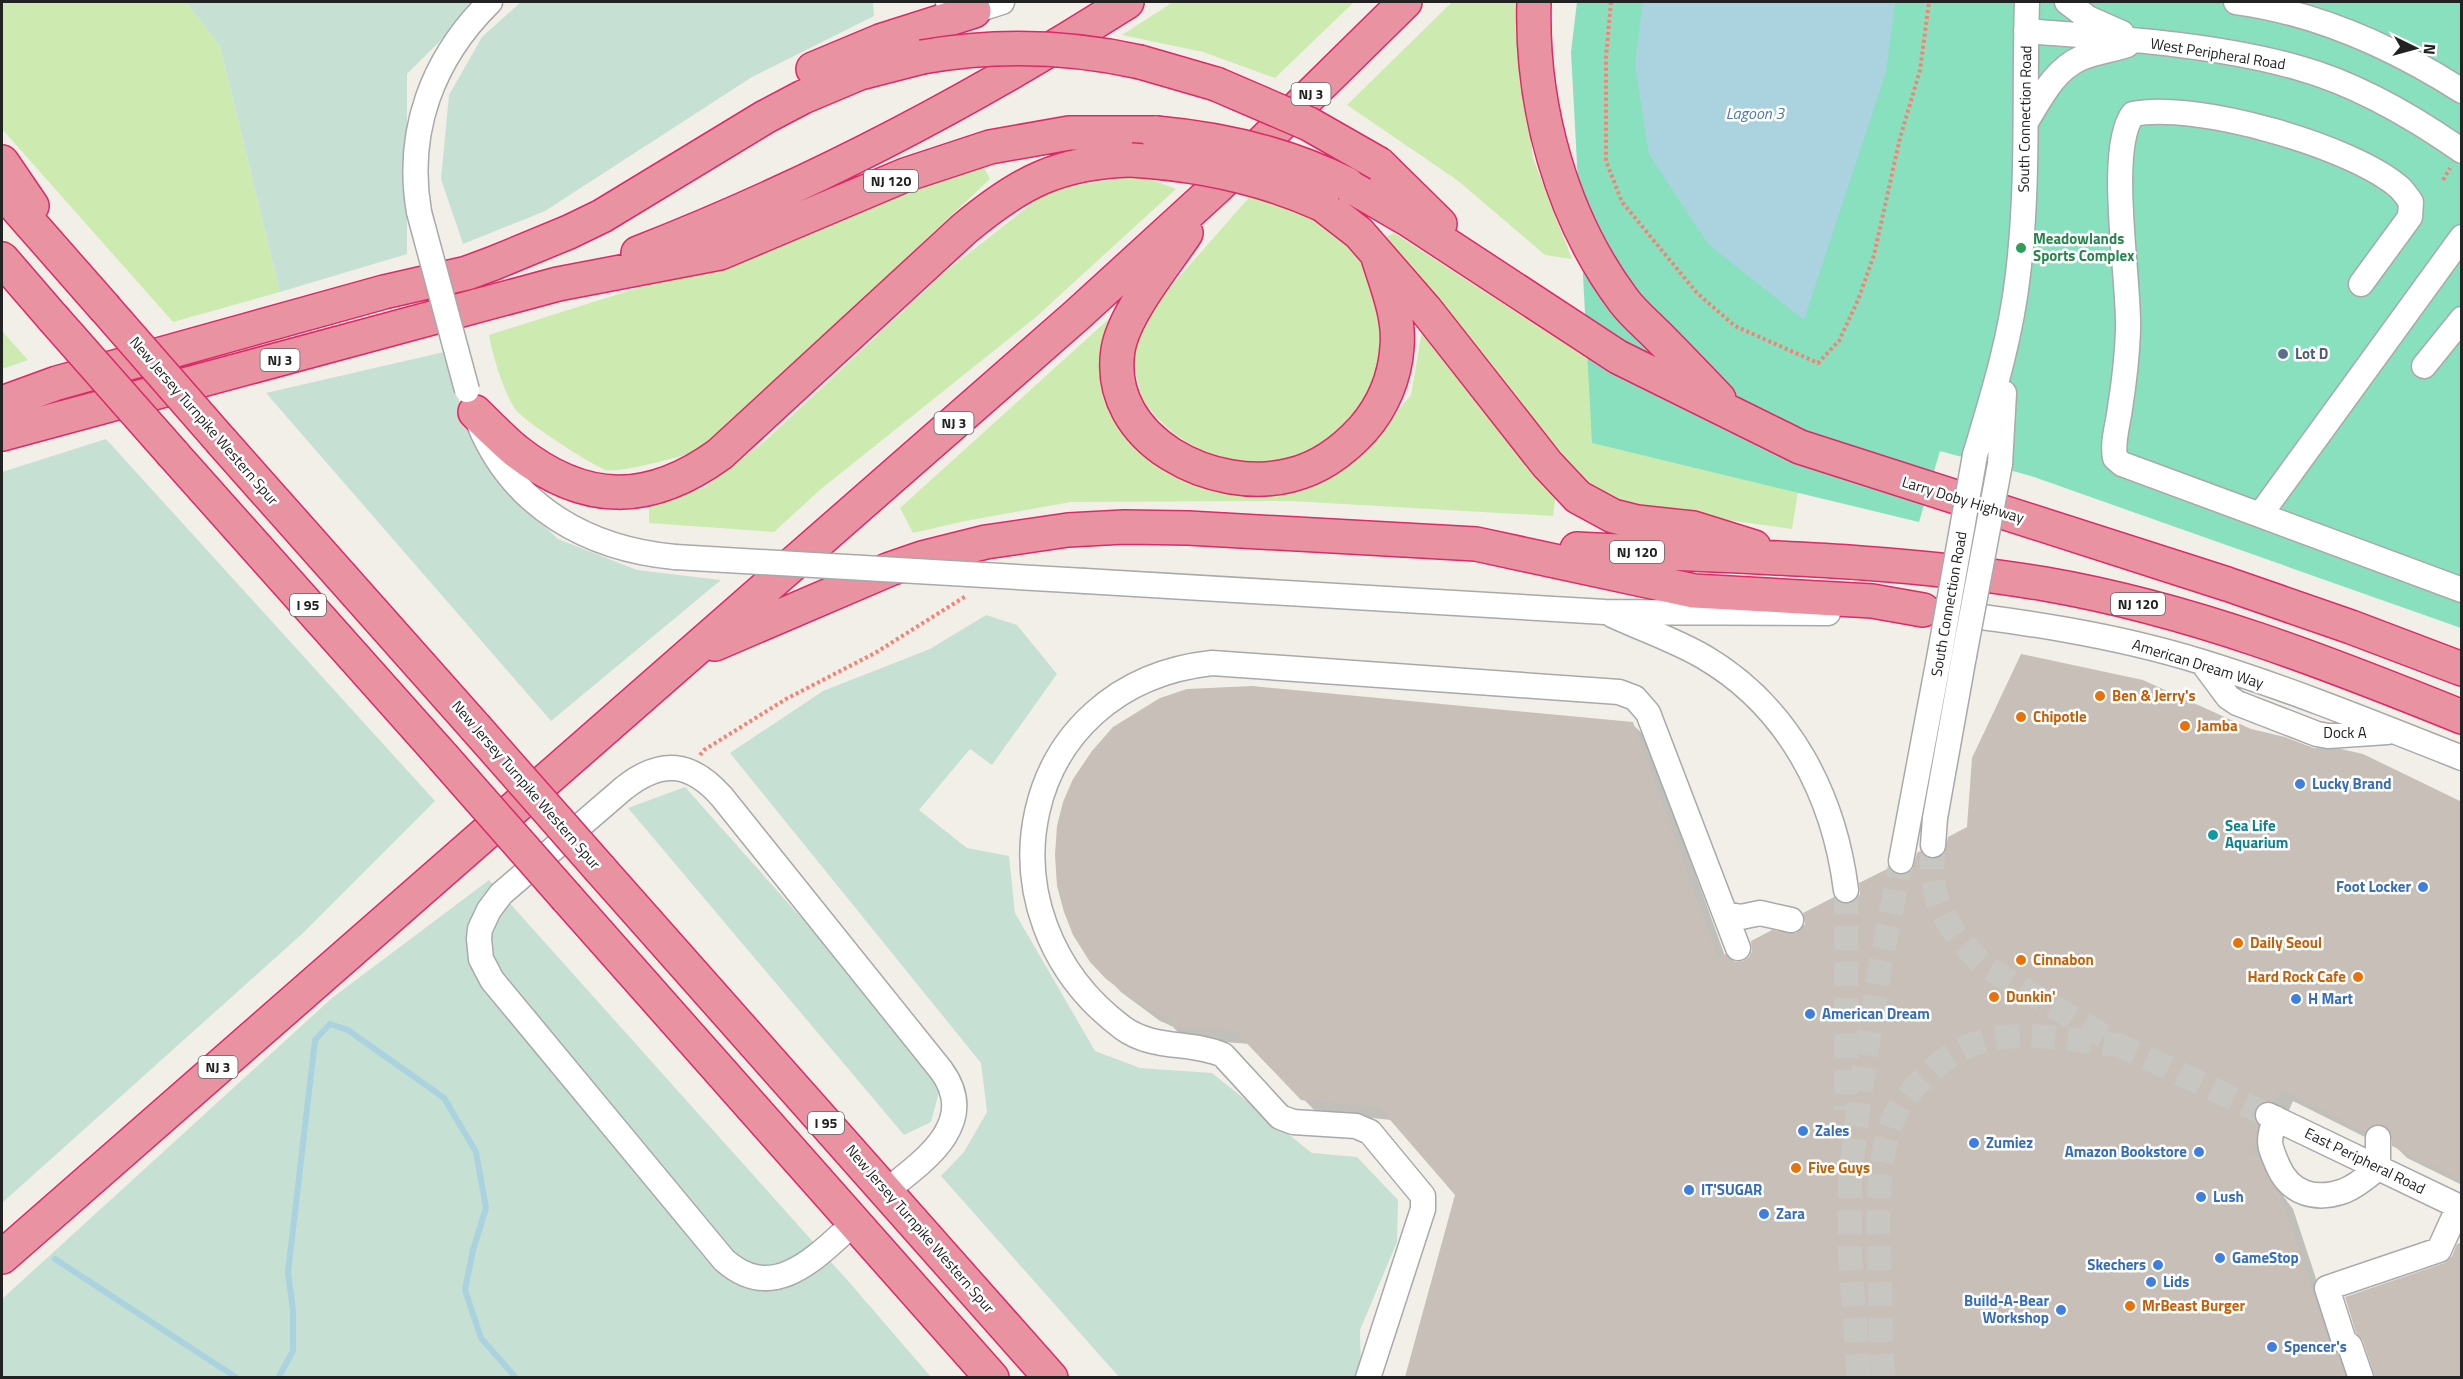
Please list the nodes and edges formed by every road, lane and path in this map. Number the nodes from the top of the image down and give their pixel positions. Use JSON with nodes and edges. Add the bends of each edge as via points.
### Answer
{"nodes":[{"id":1,"x":490,"y":2,"type":"edge"},
{"id":2,"x":1127,"y":2,"type":"edge"},
{"id":3,"x":1405,"y":2,"type":"edge"},
{"id":4,"x":1534,"y":2,"type":"edge"},
{"id":5,"x":1611,"y":2,"type":"edge"},
{"id":6,"x":1929,"y":2,"type":"edge"},
{"id":7,"x":2027,"y":2,"type":"edge"},
{"id":8,"x":2067,"y":2,"type":"edge"},
{"id":9,"x":2236,"y":2,"type":"edge"},
{"id":10,"x":974,"y":5,"type":"edge"},
{"id":11,"x":2026,"y":31,"type":"junction"},
{"id":12,"x":2140,"y":42,"type":"junction"},
{"id":13,"x":2462,"y":91,"type":"edge"},
{"id":14,"x":2026,"y":122,"type":"junction"},
{"id":15,"x":2456,"y":159,"type":"edge"},
{"id":16,"x":2,"y":162,"type":"edge"},
{"id":17,"x":2443,"y":180,"type":"dead end"},
{"id":18,"x":1217,"y":187,"type":"junction"},
{"id":19,"x":2,"y":191,"type":"edge"},
{"id":20,"x":1335,"y":195,"type":"junction"},
{"id":21,"x":2462,"y":237,"type":"edge"},
{"id":22,"x":1377,"y":254,"type":"junction"},
{"id":23,"x":4,"y":263,"type":"edge"},
{"id":24,"x":70,"y":269,"type":"junction"},
{"id":25,"x":1491,"y":273,"type":"junction"},
{"id":26,"x":558,"y":284,"type":"junction"},
{"id":27,"x":2361,"y":284,"type":"dead end"},
{"id":28,"x":384,"y":292,"type":"junction"},
{"id":29,"x":2462,"y":319,"type":"edge"},
{"id":30,"x":2006,"y":349,"type":"junction"},
{"id":31,"x":2424,"y":366,"type":"dead end"},
{"id":32,"x":471,"y":401,"type":"junction"},
{"id":33,"x":2,"y":403,"type":"edge"},
{"id":34,"x":1737,"y":417,"type":"junction"},
{"id":35,"x":2,"y":434,"type":"edge"},
{"id":36,"x":2260,"y":515,"type":"junction"},
{"id":37,"x":1476,"y":544,"type":"junction"},
{"id":38,"x":1799,"y":561,"type":"junction"},
{"id":39,"x":975,"y":590,"type":"dead end"},
{"id":40,"x":2462,"y":590,"type":"edge"},
{"id":41,"x":1923,"y":610,"type":"junction"},
{"id":42,"x":1605,"y":612,"type":"junction"},
{"id":43,"x":688,"y":656,"type":"junction"},
{"id":44,"x":2202,"y":662,"type":"junction"},
{"id":45,"x":2462,"y":669,"type":"edge"},
{"id":46,"x":2462,"y":717,"type":"edge"},
{"id":47,"x":2395,"y":732,"type":"junction"},
{"id":48,"x":2462,"y":758,"type":"edge"},
{"id":49,"x":688,"y":770,"type":"junction"},
{"id":50,"x":1933,"y":845,"type":"tunnel mouth"},
{"id":51,"x":1902,"y":861,"type":"tunnel mouth"},
{"id":52,"x":1846,"y":890,"type":"tunnel mouth"},
{"id":53,"x":1725,"y":915,"type":"junction"},
{"id":54,"x":1791,"y":920,"type":"dead end"},
{"id":55,"x":1738,"y":948,"type":"dead end"},
{"id":56,"x":2378,"y":1138,"type":"dead end"},
{"id":57,"x":2378,"y":1168,"type":"junction"},
{"id":58,"x":886,"y":1191,"type":"junction"},
{"id":59,"x":2460,"y":1207,"type":"edge"},
{"id":60,"x":855,"y":1222,"type":"junction"},
{"id":61,"x":2,"y":1257,"type":"edge"},
{"id":62,"x":2343,"y":1338,"type":"junction"},
{"id":63,"x":992,"y":1377,"type":"edge"},
{"id":64,"x":1051,"y":1377,"type":"edge"},
{"id":65,"x":1368,"y":1377,"type":"edge"},
{"id":66,"x":2349,"y":1377,"type":"edge"},
{"id":67,"x":2361,"y":1377,"type":"edge"}],
"edges":[{"from":1,"to":32,"type":"street","name":"American Dream Way","bridge":true,"via":[[451,48],[426,98],[415,162],[419,212]]},
{"from":2,"to":26,"type":"highway","number":"NJ 3","via":[[937,115],[828,172],[715,223]]},
{"from":3,"to":18,"type":"highway","number":"NJ 3"},
{"from":4,"to":34,"type":"highway","via":[[1534,51],[1540,97],[1557,167],[1584,234],[1626,303]]},
{"from":5,"to":6,"type":"path","via":[[1606,57],[1606,161],[1622,202],[1697,293],[1735,326],[1818,363],[1839,341],[1874,255],[1900,138],[1920,70]]},
{"from":7,"to":11,"type":"street","name":"South Connection Road"},
{"from":8,"to":12,"type":"street","via":[[2088,18]]},
{"from":9,"to":13,"type":"street","via":[[2332,25],[2376,42]]},
{"from":10,"to":28,"type":"highway","via":[[805,73],[540,229]]},
{"from":11,"to":12,"type":"street","name":"West Peripheral Road"},
{"from":11,"to":14,"type":"street","name":"South Connection Road"},
{"from":12,"to":14,"type":"street","via":[[2071,64],[2050,83]]},
{"from":12,"to":15,"type":"street","name":"West Peripheral Road","via":[[2225,52],[2299,68],[2350,87],[2418,120]]},
{"from":14,"to":30,"type":"street","name":"South Connection Road","via":[[2022,240]]},
{"from":15,"to":17,"type":"path"},
{"from":16,"to":24,"type":"highway"},
{"from":18,"to":22,"type":"highway","via":[[1134,310],[1118,351],[1118,379],[1135,420],[1168,453],[1194,467],[1240,479],[1291,475],[1341,451],[1366,425],[1385,395],[1398,346],[1395,317]]},
{"from":18,"to":43,"type":"highway","number":"NJ 3"},
{"from":19,"to":24,"type":"highway","name":"New Jersey Turnpike Western Spur","number":"I 95"},
{"from":20,"to":22,"type":"highway"},
{"from":20,"to":25,"type":"highway","number":"NJ 120","via":[[1409,220]]},
{"from":20,"to":26,"type":"highway","number":"NJ 120","bridge":true,"via":[[1312,168],[1266,152],[1156,133],[1070,133],[990,147],[906,175],[720,253]]},
{"from":20,"to":32,"type":"highway","bridge":true,"via":[[1228,173],[1131,160],[1093,163],[1024,184],[964,228],[720,454],[684,477],[650,490],[617,493],[574,483],[545,470],[523,455]]},
{"from":21,"to":36,"type":"street"},
{"from":22,"to":38,"type":"highway","via":[[1552,470],[1588,505],[1624,519],[1693,528]]},
{"from":23,"to":60,"type":"highway","number":"I 95","bridge":true},
{"from":24,"to":58,"type":"highway","name":"New Jersey Turnpike Western Spur","number":"I 95","bridge":true},
{"from":25,"to":28,"type":"highway","bridge":true,"via":[[1379,164],[1309,124],[1216,84],[1140,62],[1032,48],[922,57],[860,74],[765,117],[632,199],[569,232],[466,273]]},
{"from":25,"to":34,"type":"highway","name":"Larry Doby Highway","number":"NJ 120","via":[[1618,357]]},
{"from":26,"to":35,"type":"highway","number":"NJ 3"},
{"from":27,"to":36,"type":"street","via":[[2410,217],[2411,202],[2400,188],[2355,161],[2252,124],[2146,111],[2133,114],[2126,123],[2120,159],[2128,329],[2113,446],[2115,458],[2122,464]]},
{"from":28,"to":33,"type":"highway"},
{"from":29,"to":31,"type":"street"},
{"from":30,"to":50,"type":"street","name":"South Connection Road","bridge":true,"via":[[2000,464]]},
{"from":30,"to":51,"type":"street","name":"South Connection Road","bridge":true,"via":[[1975,455]]},
{"from":32,"to":42,"type":"street","name":"American Dream Way","bridge":true,"via":[[492,450],[512,479],[539,506],[571,528],[636,552]]},
{"from":34,"to":45,"type":"highway","name":"Larry Doby Highway","number":"NJ 120","via":[[1800,447],[2208,577]]},
{"from":36,"to":40,"type":"street"},
{"from":37,"to":38,"type":"highway","number":"NJ 120"},
{"from":37,"to":41,"type":"highway","via":[[1694,591],[1872,601]]},
{"from":37,"to":43,"type":"highway","number":"NJ 120","via":[[1158,527],[1042,533],[986,542],[890,569]]},
{"from":38,"to":46,"type":"highway","number":"NJ 120","via":[[1976,574],[2118,599],[2256,639]]},
{"from":39,"to":49,"type":"path","via":[[875,653],[786,699],[704,750]]},
{"from":41,"to":42,"type":"street","name":"American Dream Way","via":[[1872,614]]},
{"from":41,"to":44,"type":"street","name":"American Dream Way","via":[[2062,628]]},
{"from":42,"to":52,"type":"street","via":[[1702,656],[1765,705],[1804,757],[1823,796],[1838,841]]},
{"from":43,"to":61,"type":"highway","number":"NJ 3"},
{"from":44,"to":47,"type":"street","name":"American Dream Way"},
{"from":44,"to":47,"type":"street","name":"Dock A","via":[[2228,697],[2259,722],[2328,736]]},
{"from":47,"to":48,"type":"street","name":"American Dream Way"},
{"from":49,"to":58,"type":"street","via":[[706,780],[722,797],[947,1078],[955,1098],[948,1130],[929,1155]]},
{"from":49,"to":60,"type":"street","via":[[660,768],[633,781],[501,894],[480,929],[481,959],[498,989],[734,1268],[765,1278],[790,1273]]},
{"from":53,"to":54,"type":"street","via":[[1760,913]]},
{"from":53,"to":55,"type":"street"},
{"from":53,"to":65,"type":"street","via":[[1648,713],[1635,698],[1619,692],[1212,663],[1175,668],[1140,682],[1106,703],[1078,729],[1042,794],[1031,854],[1042,920],[1066,968],[1125,1029],[1156,1043],[1223,1055],[1280,1117],[1293,1122],[1356,1126],[1370,1132],[1423,1196],[1423,1209]]},
{"from":56,"to":57,"type":"street"},
{"from":57,"to":57,"type":"street","name":"East Peripheral Road","via":[[2272,1116],[2268,1143],[2284,1181],[2298,1191],[2320,1196],[2344,1191]]},
{"from":57,"to":59,"type":"street","name":"East Peripheral Road"},
{"from":58,"to":64,"type":"highway","name":"New Jersey Turnpike Western Spur","number":"I 95"},
{"from":59,"to":62,"type":"street","via":[[2439,1250],[2327,1288]]},
{"from":60,"to":63,"type":"highway","number":"I 95"},
{"from":62,"to":66,"type":"street","via":[[2340,1350]]},
{"from":62,"to":67,"type":"street"}]}
